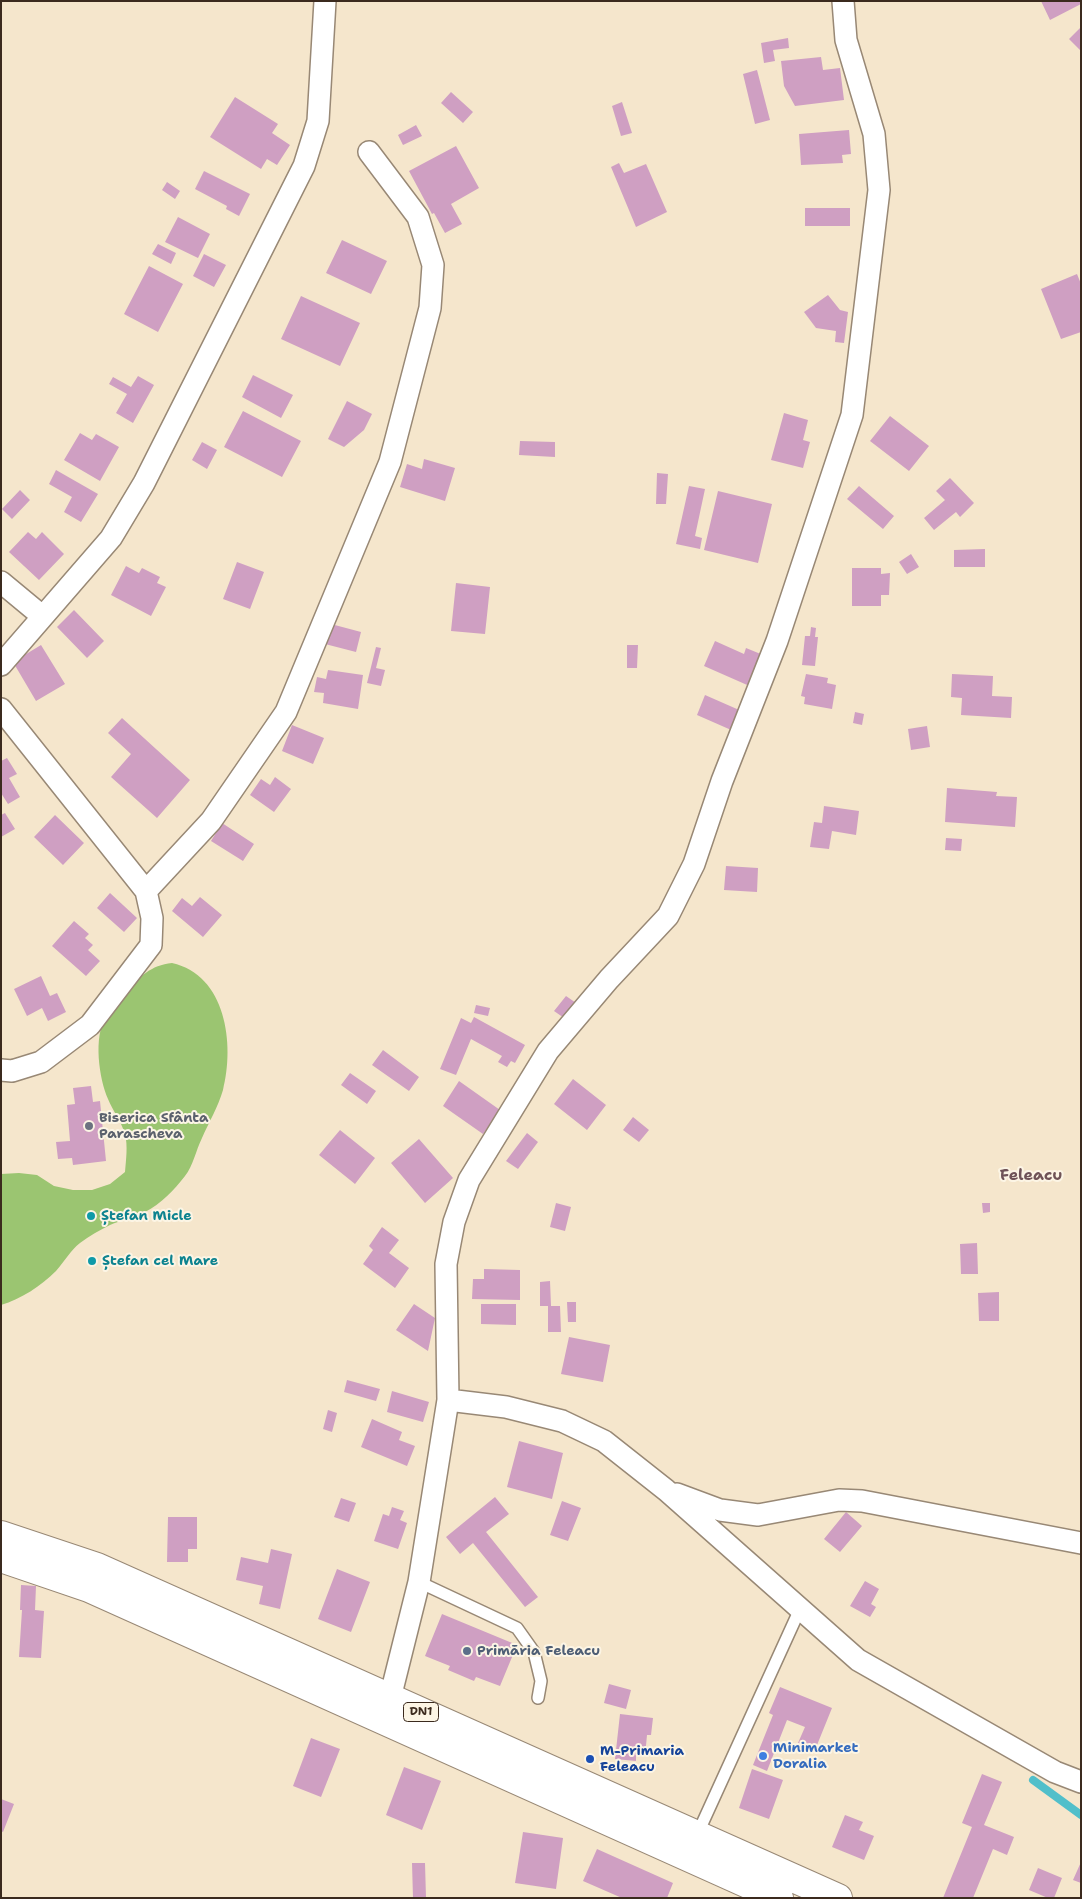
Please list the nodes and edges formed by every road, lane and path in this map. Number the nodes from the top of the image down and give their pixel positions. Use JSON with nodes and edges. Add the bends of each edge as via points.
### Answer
{"nodes":[{"id":1,"x":325,"y":1,"type":"edge"},
{"id":2,"x":843,"y":1,"type":"edge"},
{"id":3,"x":369,"y":152,"type":"dead end"},
{"id":4,"x":1,"y":582,"type":"edge"},
{"id":5,"x":42,"y":616,"type":"junction"},
{"id":6,"x":1,"y":665,"type":"edge"},
{"id":7,"x":1,"y":709,"type":"edge"},
{"id":8,"x":146,"y":891,"type":"junction"},
{"id":9,"x":1,"y":1070,"type":"edge"},
{"id":10,"x":448,"y":1400,"type":"junction"},
{"id":11,"x":666,"y":1490,"type":"junction"},
{"id":12,"x":1,"y":1534,"type":"edge"},
{"id":13,"x":1081,"y":1544,"type":"edge"},
{"id":14,"x":1,"y":1558,"type":"edge"},
{"id":15,"x":419,"y":1582,"type":"junction"},
{"id":16,"x":800,"y":1609,"type":"junction"},
{"id":17,"x":390,"y":1698,"type":"junction"},
{"id":18,"x":538,"y":1698,"type":"dead end"},
{"id":19,"x":1081,"y":1782,"type":"edge"},
{"id":20,"x":697,"y":1836,"type":"junction"},
{"id":21,"x":742,"y":1890,"type":"edge"},
{"id":22,"x":779,"y":1898,"type":"edge"},
{"id":23,"x":838,"y":1898,"type":"edge"}],
"edges":[{"from":1,"to":5,"type":"street","via":[[318,121],[304,166],[144,483],[111,538]]},
{"from":2,"to":10,"type":"street","via":[[846,40],[874,134],[879,190],[852,415],[777,641],[722,781],[694,864],[668,916],[548,1051],[468,1180],[454,1222],[446,1264]]},
{"from":3,"to":8,"type":"street","via":[[418,217],[433,265],[430,308],[390,462],[286,712],[211,821]]},
{"from":4,"to":5,"type":"street"},
{"from":5,"to":6,"type":"street"},
{"from":7,"to":8,"type":"street"},
{"from":8,"to":9,"type":"street","via":[[152,918],[151,945],[90,1025],[41,1062],[12,1071]]},
{"from":10,"to":11,"type":"street","via":[[506,1407],[562,1421],[604,1440]]},
{"from":10,"to":15,"type":"street"},
{"from":11,"to":13,"type":"street","via":[[720,1510],[758,1515],[839,1500],[862,1502]]},
{"from":11,"to":16,"type":"street"},
{"from":12,"to":17,"type":"main road","number":"DN1","via":[[97,1567]]},
{"from":14,"to":21,"type":"main road","number":"DN1","via":[[89,1588]]},
{"from":15,"to":17,"type":"street"},
{"from":15,"to":18,"type":"lane","via":[[517,1628],[534,1652],[541,1681]]},
{"from":16,"to":19,"type":"street","via":[[858,1660],[1055,1772]]},
{"from":16,"to":20,"type":"lane"},
{"from":17,"to":20,"type":"main road","number":"DN1"},
{"from":20,"to":23,"type":"main road","number":"DN1"},
{"from":21,"to":22,"type":"main road","number":"DN1"}]}
